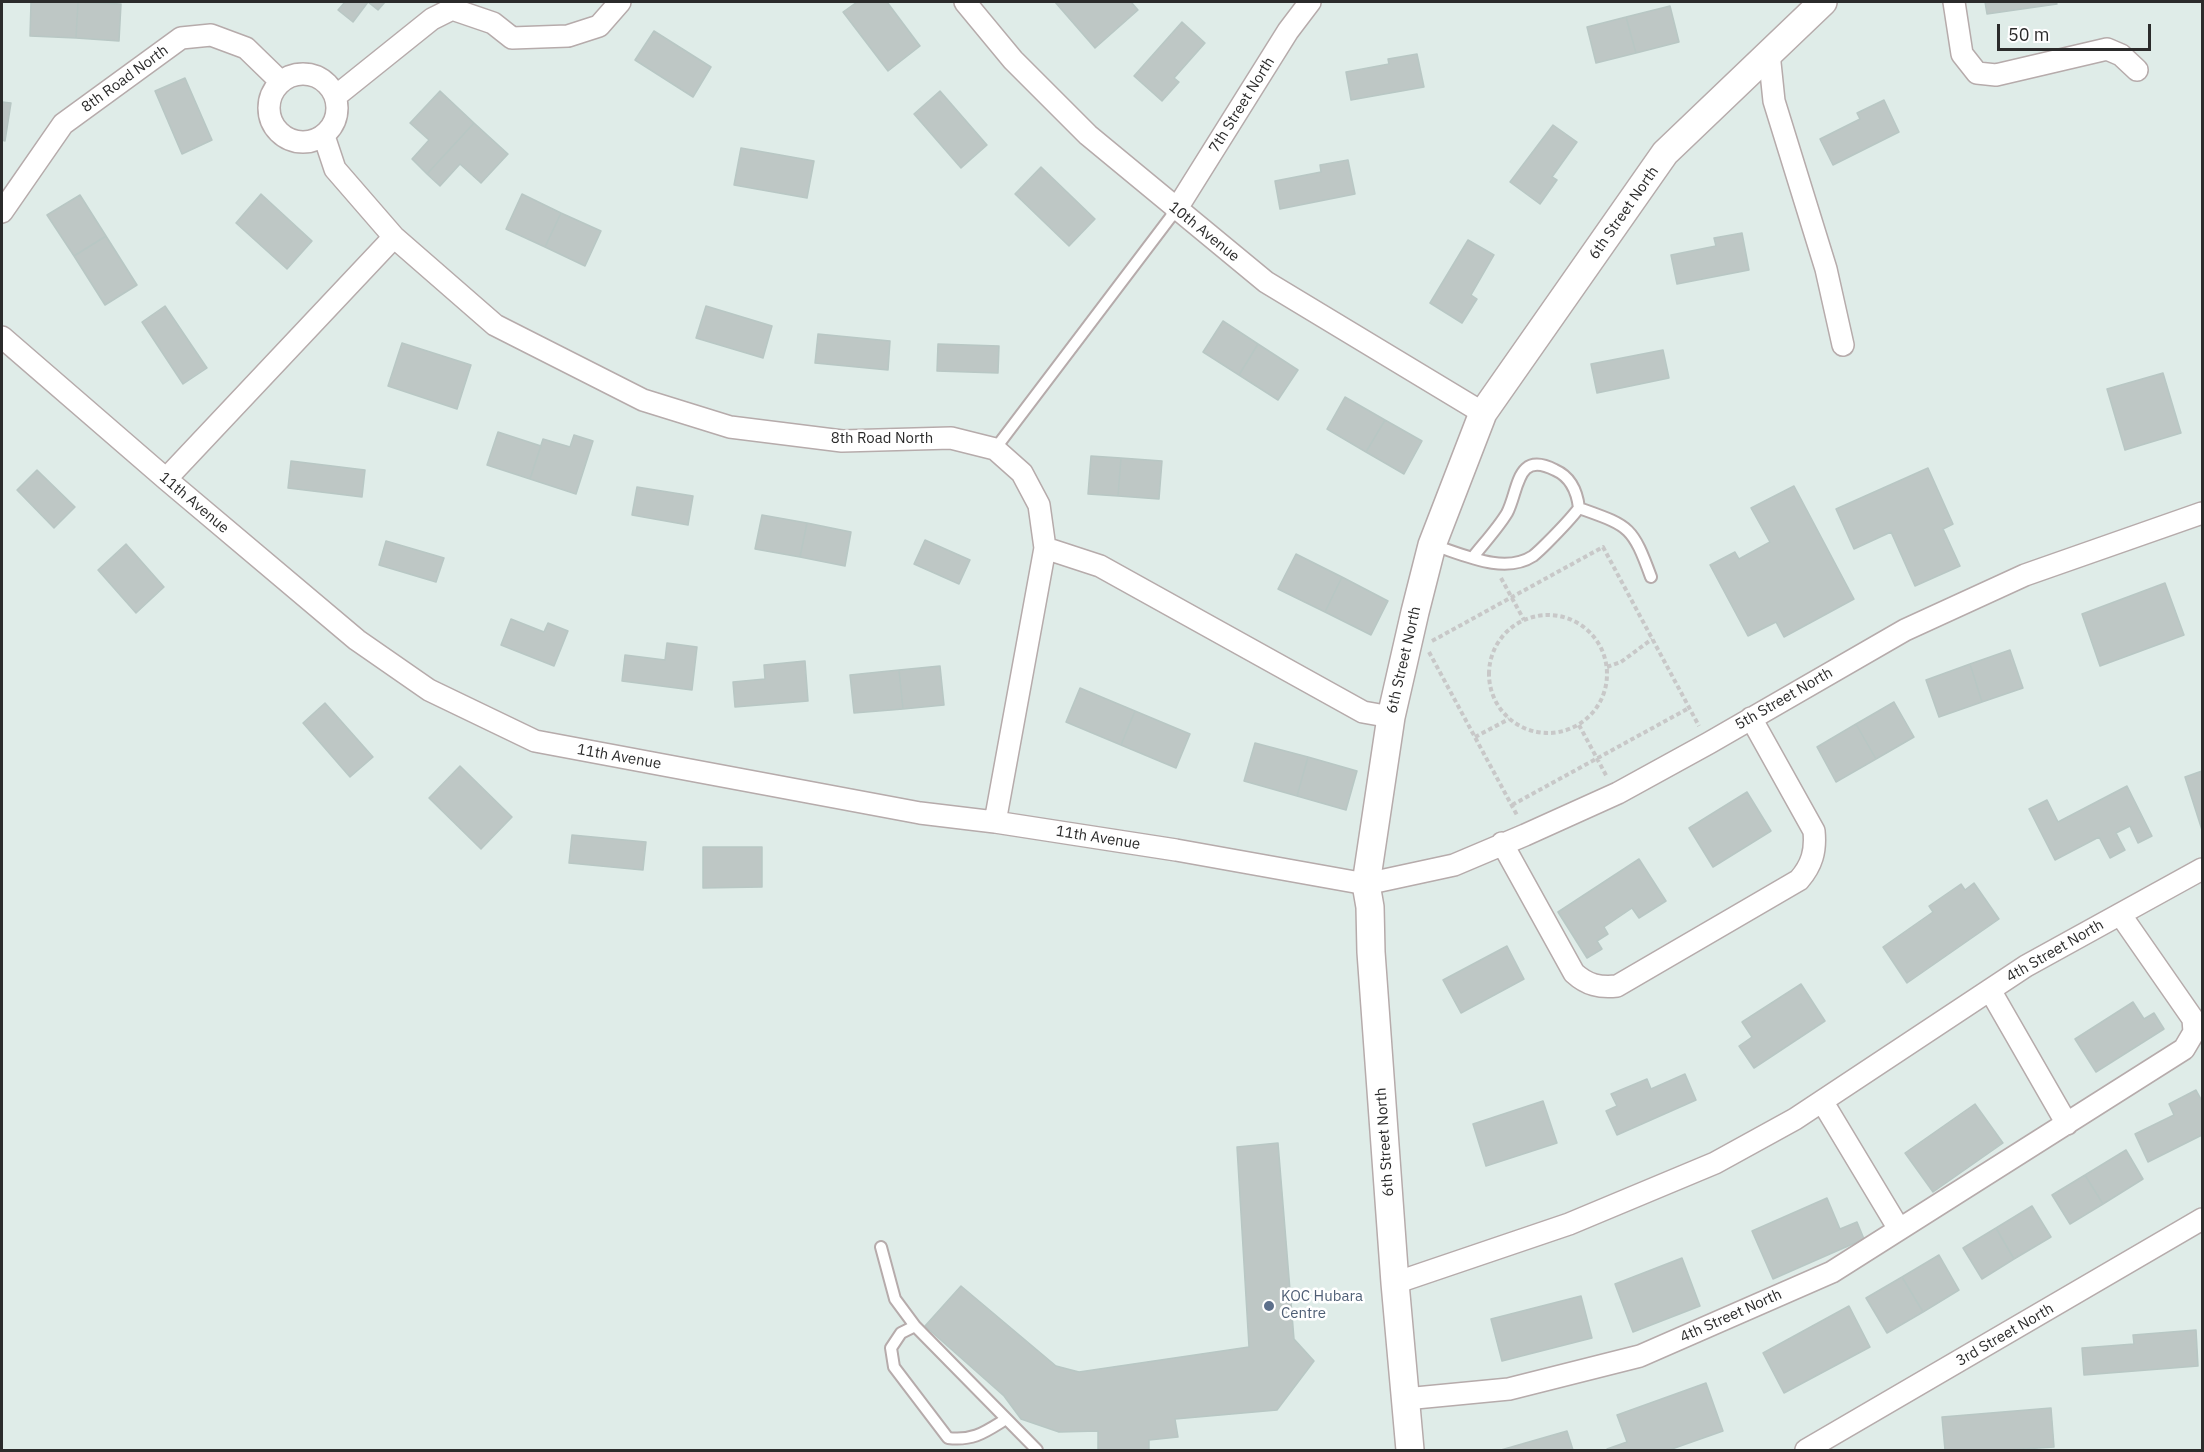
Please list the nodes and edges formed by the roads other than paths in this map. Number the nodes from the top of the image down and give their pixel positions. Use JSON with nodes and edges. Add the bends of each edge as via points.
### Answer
{"nodes":[{"id":1,"x":620,"y":2,"type":"edge"},
{"id":2,"x":965,"y":2,"type":"edge"},
{"id":3,"x":1310,"y":2,"type":"edge"},
{"id":4,"x":1823,"y":2,"type":"edge"},
{"id":5,"x":1954,"y":2,"type":"edge"},
{"id":6,"x":1769,"y":52,"type":"junction"},
{"id":7,"x":2137,"y":70,"type":"dead end"},
{"id":8,"x":280,"y":81,"type":"junction"},
{"id":9,"x":336,"y":96,"type":"junction"},
{"id":10,"x":324,"y":136,"type":"junction"},
{"id":11,"x":1176,"y":210,"type":"junction"},
{"id":12,"x":2,"y":212,"type":"edge"},
{"id":13,"x":394,"y":237,"type":"junction"},
{"id":14,"x":2,"y":337,"type":"edge"},
{"id":15,"x":1843,"y":345,"type":"dead end"},
{"id":16,"x":1483,"y":413,"type":"junction"},
{"id":17,"x":995,"y":449,"type":"junction"},
{"id":18,"x":166,"y":479,"type":"junction"},
{"id":19,"x":1579,"y":507,"type":"junction"},
{"id":20,"x":2202,"y":513,"type":"edge"},
{"id":21,"x":1432,"y":545,"type":"junction"},
{"id":22,"x":1045,"y":548,"type":"junction"},
{"id":23,"x":1473,"y":558,"type":"junction"},
{"id":24,"x":1651,"y":577,"type":"dead end"},
{"id":25,"x":1391,"y":717,"type":"junction"},
{"id":26,"x":1751,"y":718,"type":"junction"},
{"id":27,"x":995,"y":822,"type":"junction"},
{"id":28,"x":1502,"y":843,"type":"junction"},
{"id":29,"x":2202,"y":869,"type":"edge"},
{"id":30,"x":1366,"y":884,"type":"junction"},
{"id":31,"x":2120,"y":914,"type":"junction"},
{"id":32,"x":1990,"y":990,"type":"junction"},
{"id":33,"x":1822,"y":1101,"type":"junction"},
{"id":34,"x":2067,"y":1124,"type":"junction"},
{"id":35,"x":2202,"y":1219,"type":"edge"},
{"id":36,"x":1899,"y":1229,"type":"junction"},
{"id":37,"x":881,"y":1247,"type":"dead end"},
{"id":38,"x":1395,"y":1283,"type":"junction"},
{"id":39,"x":915,"y":1326,"type":"junction"},
{"id":40,"x":1405,"y":1399,"type":"junction"},
{"id":41,"x":1006,"y":1419,"type":"junction"},
{"id":42,"x":1037,"y":1450,"type":"edge"},
{"id":43,"x":1410,"y":1450,"type":"edge"},
{"id":44,"x":1806,"y":1450,"type":"edge"}],
"edges":[{"from":1,"to":9,"type":"street","via":[[599,26],[567,36],[512,38],[493,23],[452,9],[432,19]]},
{"from":2,"to":11,"type":"street","name":"10th Avenue","via":[[1013,60],[1088,135]]},
{"from":3,"to":11,"type":"street","name":"7th Street North"},
{"from":4,"to":6,"type":"street","name":"6th Street North"},
{"from":5,"to":7,"type":"street","via":[[1962,54],[1977,73],[1996,75],[2107,49],[2121,55]]},
{"from":6,"to":15,"type":"street","via":[[1774,101],[1826,269]]},
{"from":6,"to":16,"type":"street","name":"6th Street North","via":[[1665,153]]},
{"from":8,"to":9,"type":"street","via":[[295,73],[312,74],[326,81]]},
{"from":8,"to":10,"type":"street","via":[[270,96],[268,113],[275,130],[290,141],[308,143]]},
{"from":8,"to":12,"type":"street","name":"8th Road North","via":[[246,48],[211,35],[181,38],[63,124]]},
{"from":9,"to":10,"type":"street","via":[[336,117]]},
{"from":10,"to":13,"type":"street","name":"8th Road North","via":[[335,169]]},
{"from":11,"to":16,"type":"street","name":"10th Avenue","via":[[1266,282]]},
{"from":11,"to":17,"type":"lane"},
{"from":13,"to":17,"type":"street","name":"8th Road North","via":[[495,325],[643,400],[730,427],[842,441],[951,438]]},
{"from":13,"to":18,"type":"street"},
{"from":14,"to":18,"type":"street","name":"11th Avenue"},
{"from":16,"to":21,"type":"street","name":"6th Street North"},
{"from":17,"to":22,"type":"street","name":"8th Road North","via":[[1022,473],[1039,504]]},
{"from":18,"to":27,"type":"street","name":"11th Avenue","via":[[366,646],[429,690],[535,741],[920,813]]},
{"from":19,"to":23,"type":"lane","via":[[1568,524],[1533,556],[1496,563]]},
{"from":19,"to":23,"type":"lane","via":[[1574,488],[1561,473],[1542,465],[1528,467],[1519,477],[1507,512]]},
{"from":19,"to":24,"type":"lane","via":[[1610,518],[1630,532],[1638,542]]},
{"from":20,"to":26,"type":"street","name":"5th Street North","via":[[2025,575],[1905,630]]},
{"from":21,"to":23,"type":"lane"},
{"from":21,"to":25,"type":"street","name":"6th Street North"},
{"from":22,"to":25,"type":"street","via":[[1100,566],[1363,712]]},
{"from":22,"to":27,"type":"street","name":"8th Road North"},
{"from":25,"to":30,"type":"street","name":"6th Street North"},
{"from":26,"to":28,"type":"street","name":"5th Street North","via":[[1618,793]]},
{"from":26,"to":28,"type":"street","via":[[1814,831],[1811,863],[1799,880],[1617,986],[1599,987],[1574,973]]},
{"from":27,"to":30,"type":"street","name":"11th Avenue"},
{"from":28,"to":30,"type":"street","name":"5th Street North","via":[[1454,865]]},
{"from":29,"to":31,"type":"street","name":"4th Street North"},
{"from":30,"to":38,"type":"street","name":"6th Street North"},
{"from":31,"to":32,"type":"street","name":"4th Street North"},
{"from":31,"to":34,"type":"street","name":"4th Street North","via":[[2193,1019],[2194,1032],[2184,1049]]},
{"from":32,"to":33,"type":"street","name":"4th Street North"},
{"from":32,"to":34,"type":"street"},
{"from":33,"to":36,"type":"street"},
{"from":33,"to":38,"type":"street","name":"4th Street North","via":[[1705,1167],[1569,1224]]},
{"from":34,"to":36,"type":"street","name":"4th Street North"},
{"from":35,"to":44,"type":"street","name":"3rd Street North"},
{"from":36,"to":40,"type":"street","name":"4th Street North","via":[[1832,1272],[1640,1356],[1509,1389]]},
{"from":37,"to":39,"type":"lane","via":[[896,1299]]},
{"from":38,"to":40,"type":"street","name":"6th Street North"},
{"from":39,"to":41,"type":"lane"},
{"from":39,"to":41,"type":"lane","via":[[901,1333],[891,1348],[894,1367],[948,1438],[964,1440]]},
{"from":40,"to":43,"type":"street","name":"6th Street North"},
{"from":41,"to":42,"type":"lane"}]}
